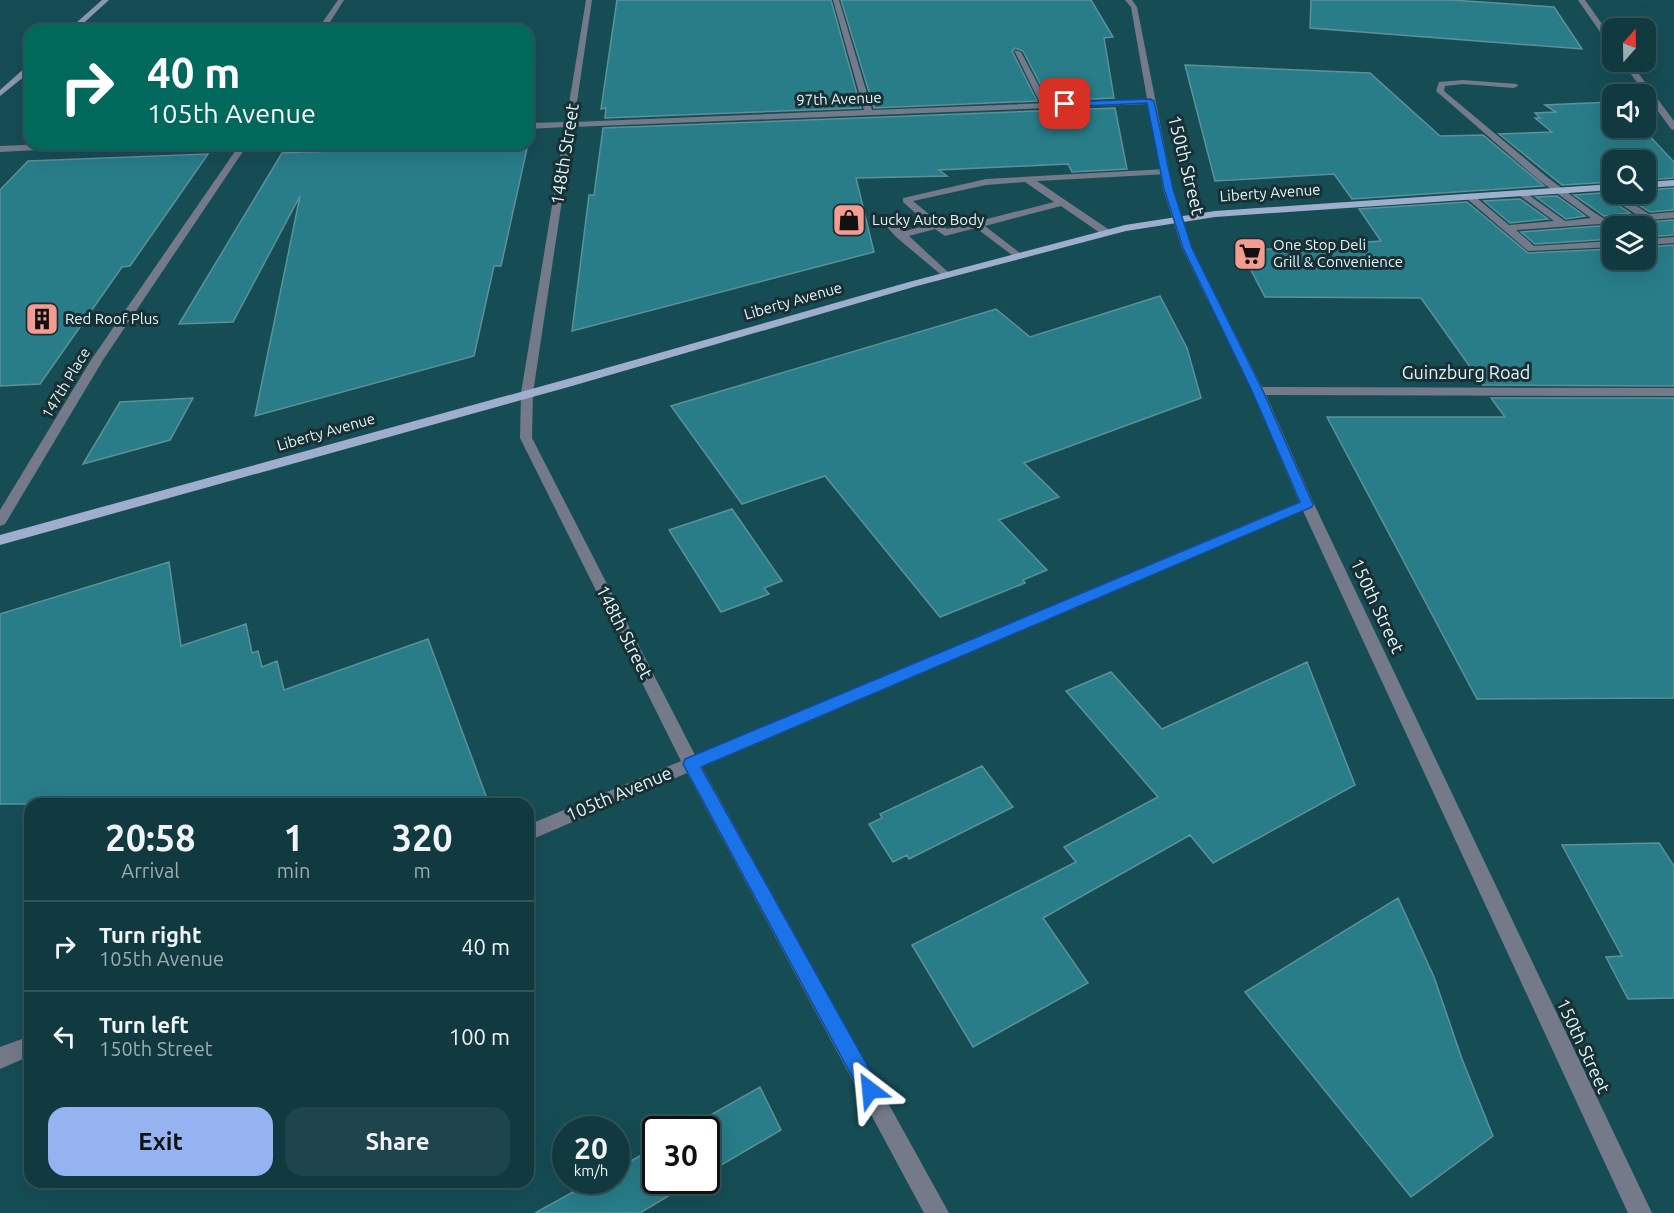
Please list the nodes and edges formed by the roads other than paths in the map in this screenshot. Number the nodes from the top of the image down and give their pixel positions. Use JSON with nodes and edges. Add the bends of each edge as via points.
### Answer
{"nodes":[{"id":1,"x":106,"y":0,"type":"edge"},
{"id":2,"x":341,"y":0,"type":"edge"},
{"id":3,"x":589,"y":0,"type":"edge"},
{"id":4,"x":836,"y":0,"type":"edge"},
{"id":5,"x":1128,"y":0,"type":"edge"},
{"id":6,"x":1581,"y":0,"type":"edge"},
{"id":7,"x":79,"y":24,"type":"edge"},
{"id":8,"x":325,"y":24,"type":"edge"},
{"id":9,"x":1602,"y":29,"type":"edge"},
{"id":10,"x":1017,"y":52,"type":"dead end"},
{"id":11,"x":1633,"y":72,"type":"edge"},
{"id":12,"x":24,"y":73,"type":"edge"},
{"id":13,"x":1514,"y":86,"type":"dead end"},
{"id":14,"x":0,"y":94,"type":"edge"},
{"id":15,"x":1150,"y":101,"type":"junction"},
{"id":16,"x":1045,"y":105,"type":"junction"},
{"id":17,"x":868,"y":111,"type":"junction"},
{"id":18,"x":570,"y":125,"type":"junction"},
{"id":19,"x":534,"y":126,"type":"edge"},
{"id":20,"x":1674,"y":127,"type":"edge"},
{"id":21,"x":24,"y":148,"type":"edge"},
{"id":22,"x":0,"y":149,"type":"edge"},
{"id":23,"x":240,"y":150,"type":"edge"},
{"id":24,"x":1165,"y":172,"type":"junction"},
{"id":25,"x":1027,"y":179,"type":"junction"},
{"id":26,"x":982,"y":183,"type":"junction"},
{"id":27,"x":1674,"y":183,"type":"edge"},
{"id":28,"x":1656,"y":184,"type":"edge"},
{"id":29,"x":1602,"y":187,"type":"edge"},
{"id":30,"x":1557,"y":191,"type":"junction"},
{"id":31,"x":992,"y":192,"type":"dead end"},
{"id":32,"x":938,"y":193,"type":"junction"},
{"id":33,"x":1522,"y":193,"type":"junction"},
{"id":34,"x":1469,"y":196,"type":"junction"},
{"id":35,"x":921,"y":197,"type":"junction"},
{"id":36,"x":949,"y":202,"type":"dead end"},
{"id":37,"x":1061,"y":203,"type":"junction"},
{"id":38,"x":1630,"y":204,"type":"edge"},
{"id":39,"x":933,"y":206,"type":"dead end"},
{"id":40,"x":1674,"y":215,"type":"edge"},
{"id":41,"x":1645,"y":216,"type":"edge"},
{"id":42,"x":1656,"y":217,"type":"edge"},
{"id":43,"x":885,"y":219,"type":"dead end"},
{"id":44,"x":1179,"y":220,"type":"junction"},
{"id":45,"x":975,"y":222,"type":"junction"},
{"id":46,"x":1602,"y":222,"type":"joint"},
{"id":47,"x":1565,"y":225,"type":"junction"},
{"id":48,"x":936,"y":226,"type":"junction"},
{"id":49,"x":1507,"y":228,"type":"junction"},
{"id":50,"x":1107,"y":233,"type":"junction"},
{"id":51,"x":900,"y":235,"type":"junction"},
{"id":52,"x":1673,"y":236,"type":"edge"},
{"id":53,"x":1656,"y":240,"type":"edge"},
{"id":54,"x":1602,"y":243,"type":"edge"},
{"id":55,"x":1016,"y":255,"type":"junction"},
{"id":56,"x":945,"y":275,"type":"junction"},
{"id":57,"x":1258,"y":391,"type":"junction"},
{"id":58,"x":1674,"y":392,"type":"edge"},
{"id":59,"x":527,"y":393,"type":"junction"},
{"id":60,"x":1307,"y":504,"type":"junction"},
{"id":61,"x":0,"y":521,"type":"edge"},
{"id":62,"x":0,"y":540,"type":"edge"},
{"id":63,"x":691,"y":764,"type":"junction"},
{"id":64,"x":534,"y":830,"type":"edge"},
{"id":65,"x":24,"y":1049,"type":"edge"},
{"id":66,"x":0,"y":1059,"type":"edge"},
{"id":67,"x":937,"y":1213,"type":"edge"},
{"id":68,"x":1640,"y":1213,"type":"edge"}],
"edges":[{"from":1,"to":7,"type":"main road"},
{"from":2,"to":8,"type":"street"},
{"from":3,"to":18,"type":"street","name":"148th Street"},
{"from":4,"to":17,"type":"street"},
{"from":5,"to":15,"type":"street","name":"150th Street","via":[[1137,5]]},
{"from":6,"to":9,"type":"street"},
{"from":10,"to":16,"type":"street"},
{"from":11,"to":20,"type":"street"},
{"from":12,"to":14,"type":"main road"},
{"from":13,"to":30,"type":"street","via":[[1463,82],[1442,84],[1440,91]]},
{"from":15,"to":16,"type":"street","name":"97th Avenue"},
{"from":15,"to":24,"type":"street","name":"150th Street"},
{"from":16,"to":17,"type":"street","name":"97th Avenue"},
{"from":17,"to":18,"type":"street","name":"97th Avenue"},
{"from":18,"to":19,"type":"street","name":"97th Avenue"},
{"from":18,"to":59,"type":"street","name":"148th Street"},
{"from":21,"to":22,"type":"street"},
{"from":23,"to":61,"type":"street","name":"147th Place","via":[[97,360]]},
{"from":24,"to":25,"type":"street"},
{"from":24,"to":44,"type":"street","name":"150th Street"},
{"from":25,"to":26,"type":"street","via":[[1007,184]]},
{"from":25,"to":37,"type":"street"},
{"from":26,"to":31,"type":"street"},
{"from":26,"to":32,"type":"street"},
{"from":27,"to":28,"type":"main road"},
{"from":29,"to":30,"type":"main road","name":"Liberty Avenue"},
{"from":30,"to":33,"type":"main road","name":"Liberty Avenue"},
{"from":30,"to":46,"type":"street"},
{"from":32,"to":35,"type":"street"},
{"from":32,"to":36,"type":"street"},
{"from":33,"to":34,"type":"main road","name":"Liberty Avenue"},
{"from":33,"to":47,"type":"street"},
{"from":34,"to":44,"type":"main road","name":"Liberty Avenue","via":[[1215,214]]},
{"from":34,"to":49,"type":"street"},
{"from":35,"to":39,"type":"street"},
{"from":35,"to":48,"type":"street","via":[[906,201]]},
{"from":37,"to":45,"type":"street","via":[[1036,205]]},
{"from":37,"to":50,"type":"street"},
{"from":38,"to":41,"type":"street"},
{"from":40,"to":42,"type":"street"},
{"from":43,"to":51,"type":"street"},
{"from":44,"to":50,"type":"main road","name":"Liberty Avenue"},
{"from":44,"to":57,"type":"street","name":"150th Street","via":[[1187,248]]},
{"from":45,"to":48,"type":"street","via":[[945,233]]},
{"from":45,"to":55,"type":"street"},
{"from":46,"to":47,"type":"street"},
{"from":47,"to":49,"type":"street"},
{"from":48,"to":51,"type":"street"},
{"from":49,"to":54,"type":"street","via":[[1532,249]]},
{"from":50,"to":55,"type":"main road","name":"Liberty Avenue"},
{"from":51,"to":56,"type":"street"},
{"from":52,"to":53,"type":"street"},
{"from":55,"to":56,"type":"main road","name":"Liberty Avenue"},
{"from":56,"to":59,"type":"main road","name":"Liberty Avenue"},
{"from":57,"to":58,"type":"street","name":"Guinzburg Road"},
{"from":57,"to":60,"type":"street","name":"150th Street"},
{"from":59,"to":62,"type":"main road","name":"Liberty Avenue"},
{"from":59,"to":63,"type":"street","name":"148th Street","via":[[526,438]]},
{"from":60,"to":63,"type":"street","name":"105th Avenue"},
{"from":60,"to":68,"type":"street","name":"150th Street"},
{"from":63,"to":64,"type":"street","name":"105th Avenue"},
{"from":63,"to":67,"type":"street","name":"148th Street"},
{"from":65,"to":66,"type":"street"}]}
